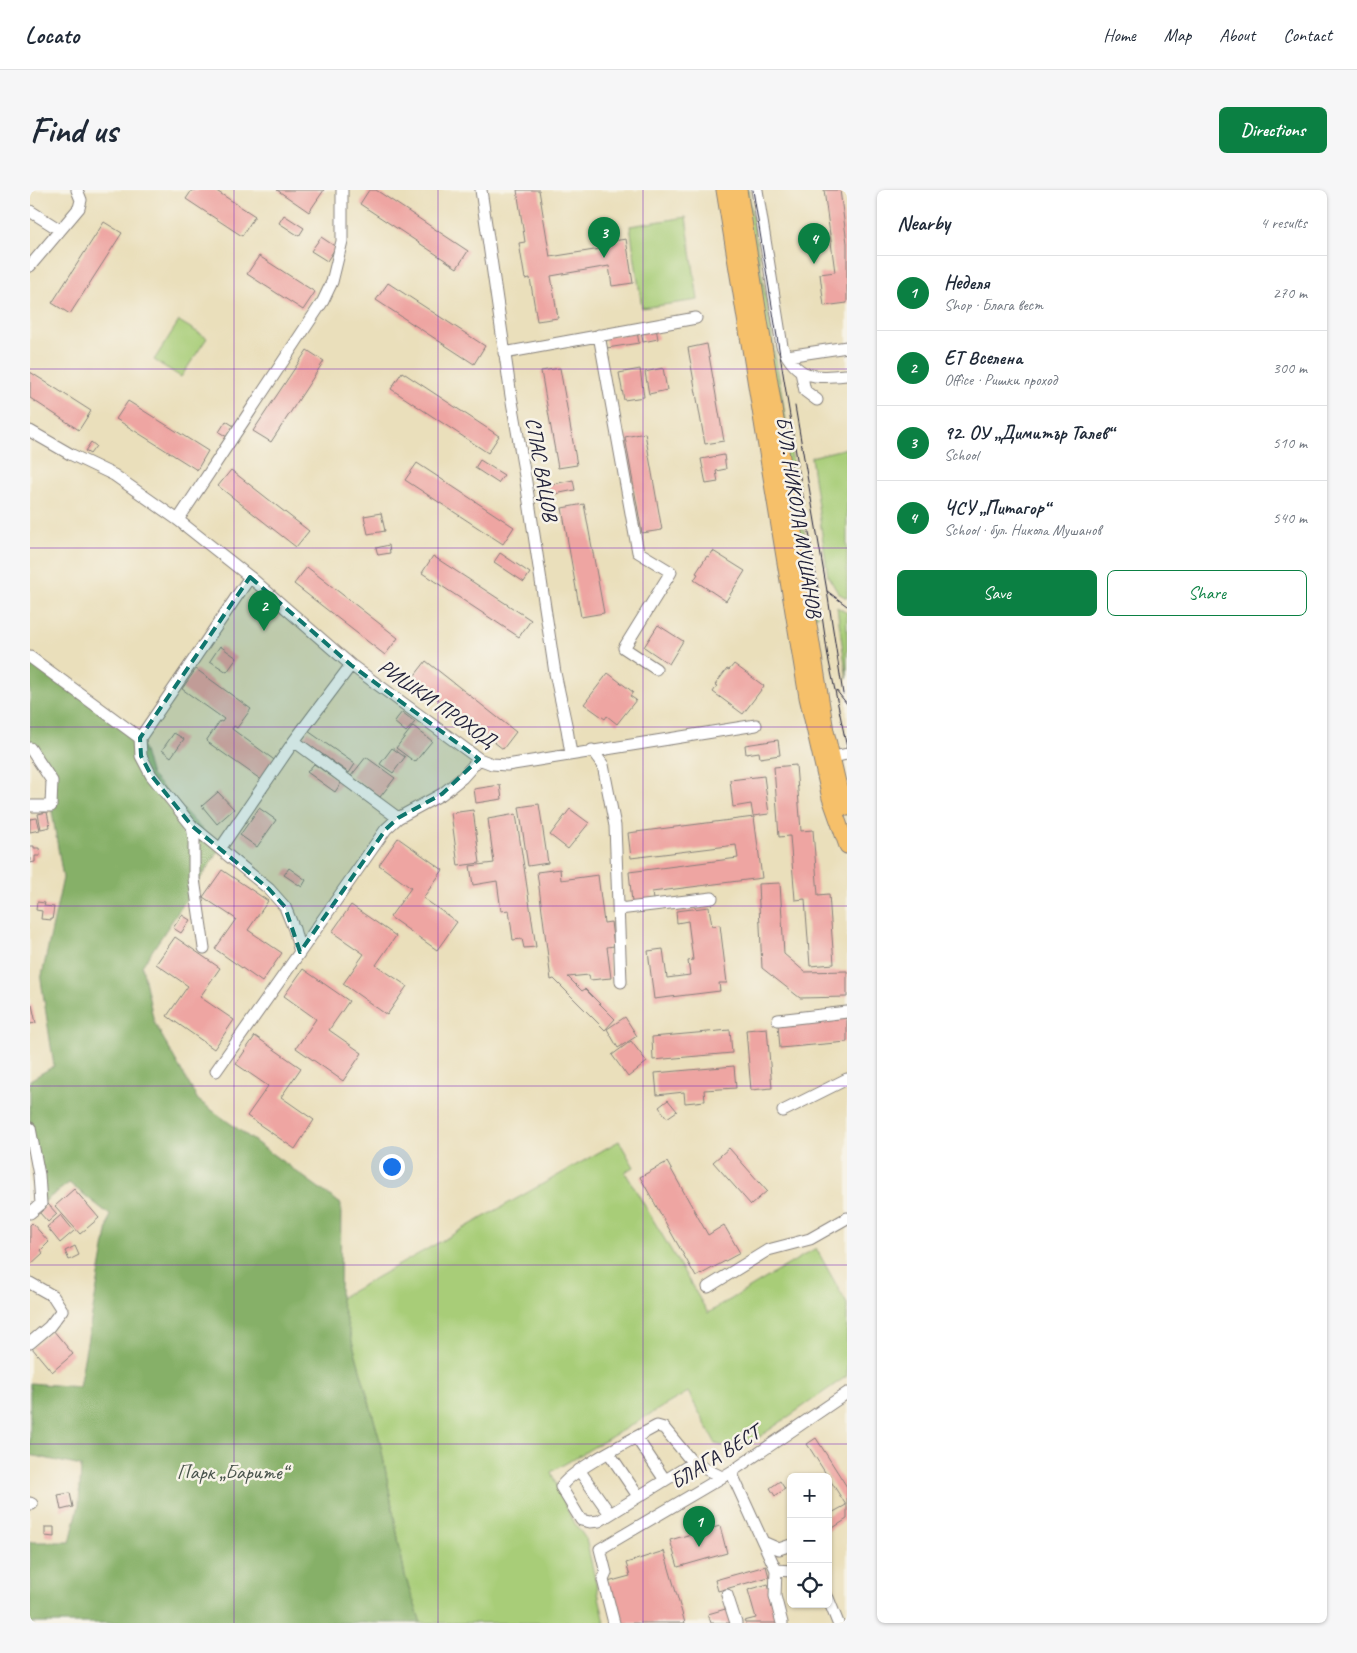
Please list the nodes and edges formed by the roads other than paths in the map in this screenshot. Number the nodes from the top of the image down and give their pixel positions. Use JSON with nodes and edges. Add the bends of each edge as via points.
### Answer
{"nodes":[{"id":1,"x":76,"y":190,"type":"edge"},
{"id":2,"x":342,"y":190,"type":"edge"},
{"id":3,"x":481,"y":190,"type":"edge"},
{"id":4,"x":724,"y":190,"type":"edge"},
{"id":5,"x":739,"y":190,"type":"edge"},
{"id":6,"x":757,"y":190,"type":"edge"},
{"id":7,"x":30,"y":211,"type":"edge"},
{"id":8,"x":60,"y":230,"type":"junction"},
{"id":9,"x":30,"y":266,"type":"edge"},
{"id":10,"x":696,"y":318,"type":"dead end"},
{"id":11,"x":599,"y":336,"type":"junction"},
{"id":12,"x":847,"y":347,"type":"edge"},
{"id":13,"x":504,"y":353,"type":"junction"},
{"id":14,"x":787,"y":356,"type":"junction"},
{"id":15,"x":801,"y":372,"type":"junction"},
{"id":16,"x":847,"y":375,"type":"edge"},
{"id":17,"x":817,"y":400,"type":"dead end"},
{"id":18,"x":30,"y":431,"type":"edge"},
{"id":19,"x":178,"y":520,"type":"junction"},
{"id":20,"x":250,"y":577,"type":"junction"},
{"id":21,"x":30,"y":657,"type":"edge"},
{"id":22,"x":351,"y":665,"type":"junction"},
{"id":23,"x":656,"y":669,"type":"dead end"},
{"id":24,"x":756,"y":725,"type":"dead end"},
{"id":25,"x":140,"y":738,"type":"junction"},
{"id":26,"x":294,"y":741,"type":"junction"},
{"id":27,"x":30,"y":748,"type":"edge"},
{"id":28,"x":592,"y":750,"type":"junction"},
{"id":29,"x":571,"y":754,"type":"junction"},
{"id":30,"x":833,"y":757,"type":"edge"},
{"id":31,"x":479,"y":759,"type":"junction"},
{"id":32,"x":30,"y":806,"type":"edge"},
{"id":33,"x":847,"y":808,"type":"edge"},
{"id":34,"x":398,"y":818,"type":"junction"},
{"id":35,"x":192,"y":826,"type":"junction"},
{"id":36,"x":847,"y":846,"type":"edge"},
{"id":37,"x":220,"y":849,"type":"junction"},
{"id":38,"x":712,"y":898,"type":"dead end"},
{"id":39,"x":619,"y":909,"type":"junction"},
{"id":40,"x":204,"y":948,"type":"dead end"},
{"id":41,"x":300,"y":952,"type":"junction"},
{"id":42,"x":621,"y":982,"type":"dead end"},
{"id":43,"x":847,"y":1012,"type":"edge"},
{"id":44,"x":778,"y":1020,"type":"dead end"},
{"id":45,"x":216,"y":1071,"type":"dead end"},
{"id":46,"x":847,"y":1079,"type":"edge"},
{"id":47,"x":783,"y":1111,"type":"dead end"},
{"id":48,"x":30,"y":1128,"type":"edge"},
{"id":49,"x":30,"y":1213,"type":"edge"},
{"id":50,"x":847,"y":1218,"type":"edge"},
{"id":51,"x":30,"y":1283,"type":"edge"},
{"id":52,"x":708,"y":1288,"type":"dead end"},
{"id":53,"x":30,"y":1343,"type":"edge"},
{"id":54,"x":847,"y":1393,"type":"edge"},
{"id":55,"x":636,"y":1437,"type":"junction"},
{"id":56,"x":608,"y":1453,"type":"junction"},
{"id":57,"x":693,"y":1463,"type":"junction"},
{"id":58,"x":579,"y":1470,"type":"junction"},
{"id":59,"x":726,"y":1474,"type":"junction"},
{"id":60,"x":665,"y":1480,"type":"junction"},
{"id":61,"x":638,"y":1496,"type":"junction"},
{"id":62,"x":610,"y":1514,"type":"junction"},
{"id":63,"x":763,"y":1542,"type":"junction"},
{"id":64,"x":787,"y":1546,"type":"edge"},
{"id":65,"x":776,"y":1570,"type":"junction"},
{"id":66,"x":787,"y":1571,"type":"edge"},
{"id":67,"x":727,"y":1595,"type":"dead end"},
{"id":68,"x":832,"y":1608,"type":"edge"},
{"id":69,"x":847,"y":1621,"type":"edge"},
{"id":70,"x":614,"y":1623,"type":"edge"},
{"id":71,"x":736,"y":1623,"type":"edge"},
{"id":72,"x":782,"y":1623,"type":"edge"},
{"id":73,"x":838,"y":1623,"type":"edge"}],
"edges":[{"from":1,"to":8,"type":"street","via":[[81,204]]},
{"from":2,"to":19,"type":"street","via":[[342,241],[332,282],[323,301]]},
{"from":3,"to":13,"type":"street","name":"СПАС ВАЦОВ"},
{"from":4,"to":30,"type":"main road","name":"БУЛ. НИКОЛА МУШАНОВ","via":[[807,697]]},
{"from":5,"to":30,"type":"main road","name":"БУЛ. НИКОЛА МУШАНОВ"},
{"from":6,"to":14,"type":"street","via":[[782,346]]},
{"from":7,"to":8,"type":"street"},
{"from":8,"to":9,"type":"street"},
{"from":10,"to":11,"type":"street"},
{"from":11,"to":13,"type":"street"},
{"from":11,"to":23,"type":"street","via":[[638,552],[671,572],[624,648]]},
{"from":12,"to":14,"type":"street"},
{"from":13,"to":29,"type":"street","name":"СПАС ВАЦОВ"},
{"from":14,"to":15,"type":"street"},
{"from":15,"to":16,"type":"street","via":[[819,378]]},
{"from":15,"to":17,"type":"street","via":[[805,391]]},
{"from":18,"to":19,"type":"street","name":"РИШКИ ПРОХОД","via":[[114,475]]},
{"from":19,"to":20,"type":"street","name":"РИШКИ ПРОХОД"},
{"from":20,"to":22,"type":"street","name":"РИШКИ ПРОХОД"},
{"from":20,"to":25,"type":"street"},
{"from":21,"to":25,"type":"street"},
{"from":22,"to":26,"type":"street"},
{"from":22,"to":31,"type":"street","name":"РИШКИ ПРОХОД"},
{"from":24,"to":28,"type":"street","name":"РИШКИ ПРОХОД"},
{"from":25,"to":35,"type":"street","via":[[141,756],[151,775]]},
{"from":26,"to":34,"type":"street"},
{"from":26,"to":37,"type":"street"},
{"from":27,"to":32,"type":"street","via":[[52,781],[51,806]]},
{"from":28,"to":29,"type":"street","name":"РИШКИ ПРОХОД"},
{"from":28,"to":39,"type":"street","via":[[603,765],[612,808]]},
{"from":29,"to":31,"type":"street","name":"РИШКИ ПРОХОД","via":[[508,765]]},
{"from":30,"to":33,"type":"main road","name":"БУЛ. НИКОЛА МУШАНОВ"},
{"from":30,"to":36,"type":"main road","name":"БУЛ. НИКОЛА МУШАНОВ","via":[[830,798]]},
{"from":31,"to":34,"type":"street","via":[[442,794]]},
{"from":34,"to":41,"type":"street","via":[[386,829]]},
{"from":35,"to":37,"type":"street"},
{"from":35,"to":40,"type":"street","via":[[194,879]]},
{"from":37,"to":41,"type":"street","via":[[269,889],[285,907]]},
{"from":38,"to":39,"type":"street"},
{"from":39,"to":42,"type":"street"},
{"from":41,"to":45,"type":"street"},
{"from":43,"to":44,"type":"street"},
{"from":46,"to":47,"type":"street"},
{"from":48,"to":49,"type":"street","via":[[41,1204]]},
{"from":50,"to":52,"type":"street","via":[[810,1239],[768,1250]]},
{"from":51,"to":53,"type":"street","via":[[53,1296],[62,1310],[49,1327]]},
{"from":54,"to":59,"type":"street","name":"БЛАГА ВЕСТ"},
{"from":55,"to":56,"type":"street"},
{"from":55,"to":57,"type":"street","via":[[657,1426],[664,1428]]},
{"from":55,"to":60,"type":"street"},
{"from":56,"to":58,"type":"street"},
{"from":56,"to":61,"type":"street"},
{"from":57,"to":59,"type":"street"},
{"from":57,"to":60,"type":"street"},
{"from":58,"to":62,"type":"street"},
{"from":58,"to":62,"type":"street","via":[[560,1487],[581,1520],[598,1521]]},
{"from":59,"to":63,"type":"street"},
{"from":59,"to":70,"type":"street","name":"БЛАГА ВЕСТ","via":[[600,1549],[606,1573],[603,1580]]},
{"from":60,"to":61,"type":"street"},
{"from":61,"to":62,"type":"street"},
{"from":63,"to":64,"type":"street","via":[[779,1549]]},
{"from":63,"to":65,"type":"street"},
{"from":65,"to":66,"type":"street"},
{"from":65,"to":72,"type":"street","via":[[775,1596]]},
{"from":67,"to":71,"type":"street"},
{"from":68,"to":73,"type":"street"},
{"from":69,"to":73,"type":"street"}]}
